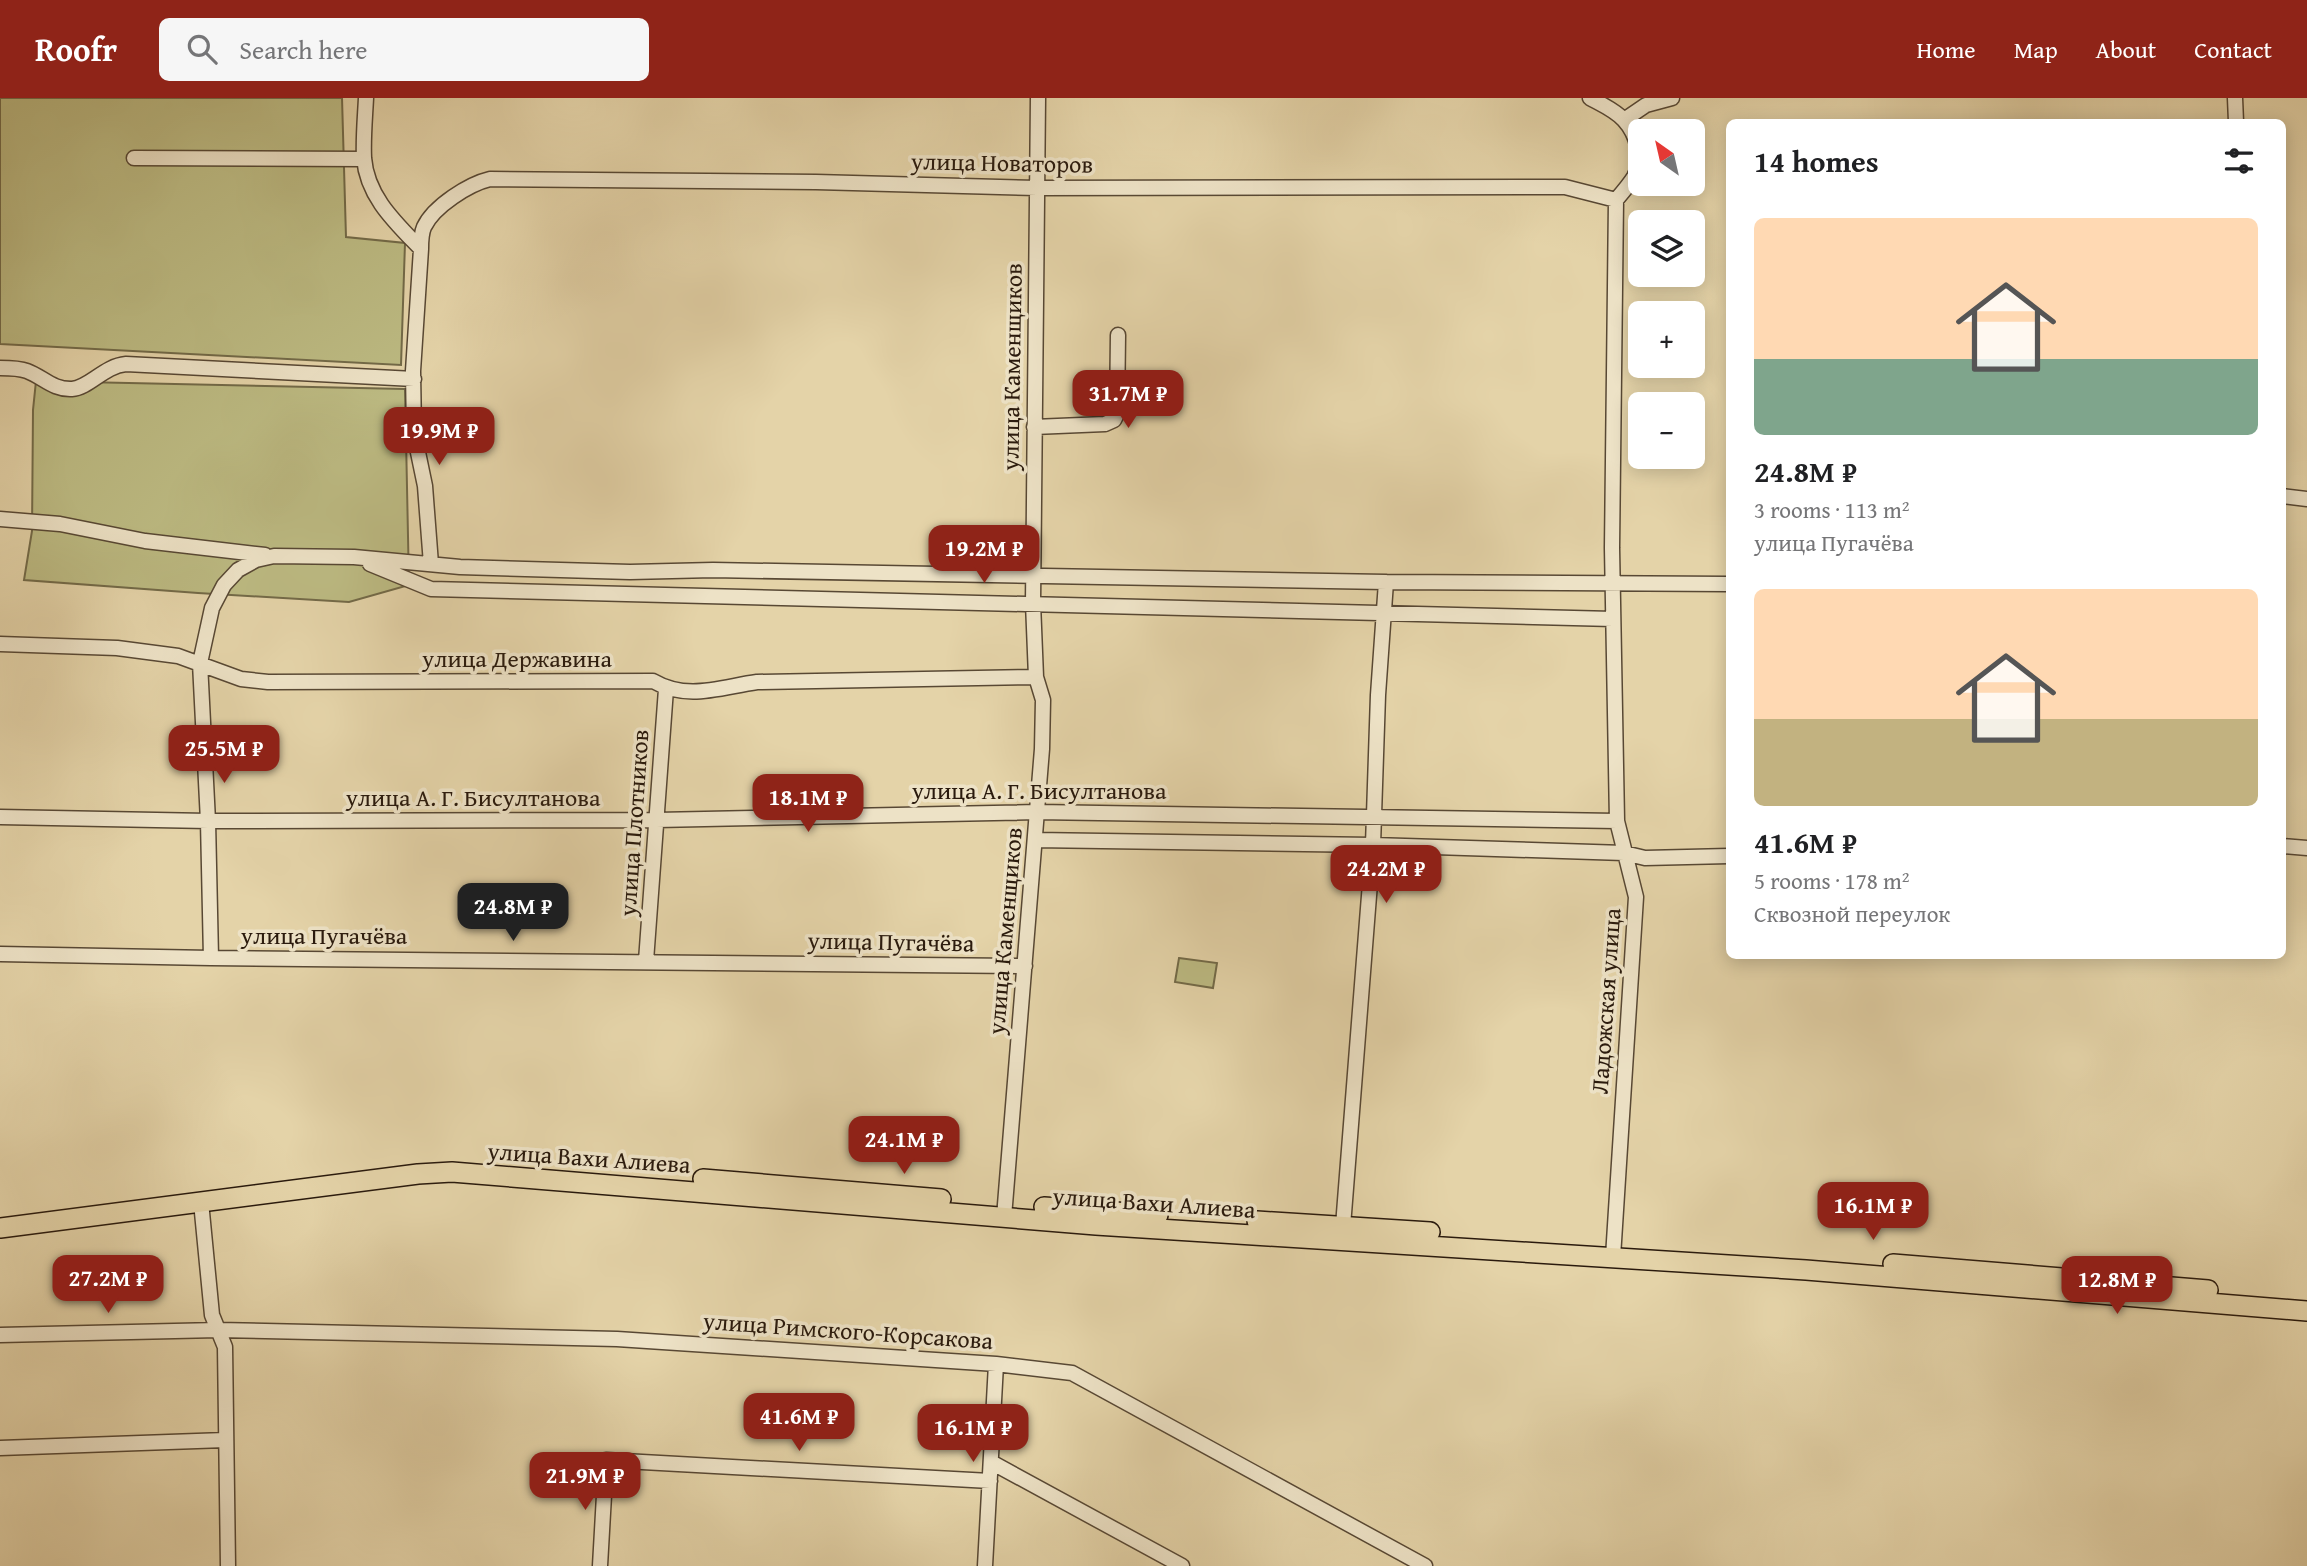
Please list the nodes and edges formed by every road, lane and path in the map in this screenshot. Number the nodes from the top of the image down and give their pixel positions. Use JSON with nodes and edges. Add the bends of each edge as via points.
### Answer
{"nodes":[{"id":1,"x":366,"y":98,"type":"edge"},
{"id":2,"x":1038,"y":98,"type":"edge"},
{"id":3,"x":1590,"y":98,"type":"edge"},
{"id":4,"x":1672,"y":98,"type":"edge"},
{"id":5,"x":2235,"y":98,"type":"edge"},
{"id":6,"x":2236,"y":119,"type":"edge"},
{"id":7,"x":1624,"y":120,"type":"junction"},
{"id":8,"x":134,"y":158,"type":"dead end"},
{"id":9,"x":364,"y":159,"type":"junction"},
{"id":10,"x":1037,"y":188,"type":"junction"},
{"id":11,"x":1616,"y":200,"type":"junction"},
{"id":12,"x":421,"y":249,"type":"junction"},
{"id":13,"x":1118,"y":335,"type":"dead end"},
{"id":14,"x":0,"y":368,"type":"edge"},
{"id":15,"x":414,"y":379,"type":"junction"},
{"id":16,"x":1034,"y":427,"type":"junction"},
{"id":17,"x":2286,"y":496,"type":"edge"},
{"id":18,"x":2307,"y":499,"type":"edge"},
{"id":19,"x":0,"y":519,"type":"edge"},
{"id":20,"x":274,"y":556,"type":"junction"},
{"id":21,"x":354,"y":557,"type":"junction"},
{"id":22,"x":431,"y":564,"type":"junction"},
{"id":23,"x":1033,"y":576,"type":"junction"},
{"id":24,"x":1386,"y":582,"type":"junction"},
{"id":25,"x":1613,"y":583,"type":"junction"},
{"id":26,"x":1726,"y":584,"type":"edge"},
{"id":27,"x":1033,"y":603,"type":"junction"},
{"id":28,"x":1384,"y":612,"type":"junction"},
{"id":29,"x":1613,"y":619,"type":"junction"},
{"id":30,"x":0,"y":644,"type":"edge"},
{"id":31,"x":200,"y":663,"type":"junction"},
{"id":32,"x":1036,"y":677,"type":"junction"},
{"id":33,"x":667,"y":689,"type":"junction"},
{"id":34,"x":1037,"y":812,"type":"junction"},
{"id":35,"x":1374,"y":816,"type":"junction"},
{"id":36,"x":0,"y":817,"type":"edge"},
{"id":37,"x":657,"y":820,"type":"junction"},
{"id":38,"x":208,"y":821,"type":"junction"},
{"id":39,"x":1617,"y":821,"type":"junction"},
{"id":40,"x":1035,"y":840,"type":"junction"},
{"id":41,"x":1373,"y":845,"type":"junction"},
{"id":42,"x":2286,"y":846,"type":"edge"},
{"id":43,"x":2307,"y":848,"type":"edge"},
{"id":44,"x":1624,"y":853,"type":"junction"},
{"id":45,"x":1726,"y":856,"type":"edge"},
{"id":46,"x":0,"y":954,"type":"edge"},
{"id":47,"x":211,"y":958,"type":"junction"},
{"id":48,"x":646,"y":961,"type":"junction"},
{"id":49,"x":1026,"y":966,"type":"junction"},
{"id":50,"x":201,"y":1202,"type":"junction"},
{"id":51,"x":1005,"y":1211,"type":"junction"},
{"id":52,"x":0,"y":1215,"type":"edge"},
{"id":53,"x":1343,"y":1226,"type":"junction"},
{"id":54,"x":0,"y":1228,"type":"edge"},
{"id":55,"x":1613,"y":1251,"type":"junction"},
{"id":56,"x":2307,"y":1298,"type":"edge"},
{"id":57,"x":2307,"y":1311,"type":"edge"},
{"id":58,"x":218,"y":1330,"type":"junction"},
{"id":59,"x":0,"y":1335,"type":"edge"},
{"id":60,"x":996,"y":1364,"type":"junction"},
{"id":61,"x":225,"y":1440,"type":"junction"},
{"id":62,"x":0,"y":1448,"type":"edge"},
{"id":63,"x":991,"y":1462,"type":"junction"},
{"id":64,"x":990,"y":1480,"type":"junction"},
{"id":65,"x":228,"y":1566,"type":"edge"},
{"id":66,"x":600,"y":1566,"type":"edge"},
{"id":67,"x":985,"y":1566,"type":"edge"},
{"id":68,"x":1182,"y":1566,"type":"edge"},
{"id":69,"x":1425,"y":1566,"type":"edge"}],
"edges":[{"from":1,"to":9,"type":"street"},
{"from":2,"to":10,"type":"street","name":"улица Каменщиков"},
{"from":3,"to":7,"type":"street"},
{"from":4,"to":7,"type":"street","via":[[1646,105]]},
{"from":5,"to":6,"type":"street"},
{"from":7,"to":11,"type":"street","via":[[1638,149],[1638,165]]},
{"from":8,"to":9,"type":"street"},
{"from":9,"to":12,"type":"street","via":[[382,207]]},
{"from":10,"to":11,"type":"street","name":"улица Новаторов","via":[[1565,187]]},
{"from":10,"to":12,"type":"street","name":"улица Новаторов","via":[[490,179],[476,182],[435,213],[424,227]]},
{"from":10,"to":16,"type":"street","name":"улица Каменщиков"},
{"from":11,"to":25,"type":"street","name":"Ладожская улица"},
{"from":12,"to":15,"type":"street","name":"улица Новаторов"},
{"from":13,"to":16,"type":"street","via":[[1114,420]]},
{"from":14,"to":15,"type":"street","via":[[27,371],[54,387],[74,389],[106,369],[126,363]]},
{"from":15,"to":22,"type":"street","name":"улица Новаторов","via":[[414,433],[425,486]]},
{"from":16,"to":23,"type":"street","name":"улица Каменщиков"},
{"from":17,"to":18,"type":"street"},
{"from":19,"to":20,"type":"street"},
{"from":20,"to":21,"type":"street"},
{"from":20,"to":31,"type":"street","via":[[238,570],[224,585],[212,608]]},
{"from":21,"to":22,"type":"street"},
{"from":21,"to":27,"type":"street","via":[[431,589]]},
{"from":22,"to":23,"type":"street","via":[[630,572]]},
{"from":23,"to":24,"type":"street"},
{"from":23,"to":27,"type":"street","name":"улица Каменщиков"},
{"from":24,"to":25,"type":"street"},
{"from":24,"to":28,"type":"street"},
{"from":25,"to":26,"type":"street"},
{"from":25,"to":29,"type":"street","name":"Ладожская улица"},
{"from":27,"to":28,"type":"street"},
{"from":27,"to":32,"type":"street","name":"улица Каменщиков"},
{"from":28,"to":29,"type":"street"},
{"from":28,"to":35,"type":"street"},
{"from":29,"to":39,"type":"street","name":"Ладожская улица"},
{"from":30,"to":31,"type":"street","name":"улица Державина","via":[[117,648]]},
{"from":31,"to":33,"type":"street","name":"улица Державина","via":[[240,679],[268,682],[653,681]]},
{"from":31,"to":38,"type":"street"},
{"from":32,"to":33,"type":"street","name":"улица Державина","via":[[757,682],[700,692]]},
{"from":32,"to":34,"type":"street","name":"улица Каменщиков","via":[[1043,700]]},
{"from":33,"to":37,"type":"street","name":"улица Плотников"},
{"from":34,"to":35,"type":"street","name":"улица А. Г. Бисултанова"},
{"from":34,"to":37,"type":"street","name":"улица А. Г. Бисултанова"},
{"from":34,"to":40,"type":"street","name":"улица Каменщиков"},
{"from":35,"to":39,"type":"street","name":"улица А. Г. Бисултанова"},
{"from":35,"to":41,"type":"street"},
{"from":36,"to":38,"type":"street","name":"улица А. Г. Бисултанова"},
{"from":37,"to":38,"type":"street","name":"улица А. Г. Бисултанова"},
{"from":37,"to":48,"type":"street","name":"улица Плотников"},
{"from":38,"to":47,"type":"street"},
{"from":39,"to":44,"type":"street","name":"Ладожская улица"},
{"from":40,"to":41,"type":"street","name":"улица А. Г. Бисултанова"},
{"from":40,"to":49,"type":"street","name":"улица Каменщиков"},
{"from":41,"to":44,"type":"street","name":"улица А. Г. Бисултанова"},
{"from":41,"to":53,"type":"street"},
{"from":42,"to":43,"type":"street"},
{"from":44,"to":45,"type":"street","name":"улица А. Г. Бисултанова","via":[[1645,858]]},
{"from":44,"to":55,"type":"street","name":"Ладожская улица","via":[[1636,897]]},
{"from":46,"to":47,"type":"street","name":"улица Пугачёва"},
{"from":47,"to":48,"type":"street","name":"улица Пугачёва"},
{"from":48,"to":49,"type":"street","name":"улица Пугачёва"},
{"from":49,"to":51,"type":"street","name":"улица Каменщиков"},
{"from":50,"to":51,"type":"main road","name":"улица Вахи Алиева","via":[[452,1172]]},
{"from":50,"to":54,"type":"main road","name":"улица Вахи Алиева"},
{"from":50,"to":58,"type":"street","via":[[212,1315]]},
{"from":51,"to":52,"type":"main road","name":"улица Вахи Алиева","via":[[508,1163],[438,1161]]},
{"from":51,"to":53,"type":"main road","name":"улица Вахи Алиева"},
{"from":51,"to":55,"type":"main road","name":"улица Вахи Алиева","via":[[1096,1225]]},
{"from":53,"to":55,"type":"main road","name":"улица Вахи Алиева"},
{"from":55,"to":56,"type":"main road","name":"улица Вахи Алиева","via":[[1969,1270]]},
{"from":55,"to":57,"type":"main road","name":"улица Вахи Алиева"},
{"from":58,"to":59,"type":"street","name":"улица Римского-Корсакова"},
{"from":58,"to":60,"type":"street","name":"улица Римского-Корсакова","via":[[617,1339]]},
{"from":58,"to":61,"type":"street","via":[[225,1347]]},
{"from":60,"to":63,"type":"street"},
{"from":60,"to":69,"type":"street","name":"улица Римского-Корсакова","via":[[1072,1373]]},
{"from":61,"to":62,"type":"street"},
{"from":61,"to":65,"type":"street"},
{"from":63,"to":64,"type":"street"},
{"from":63,"to":68,"type":"street"},
{"from":64,"to":66,"type":"street","via":[[606,1460]]},
{"from":64,"to":67,"type":"street"}]}
